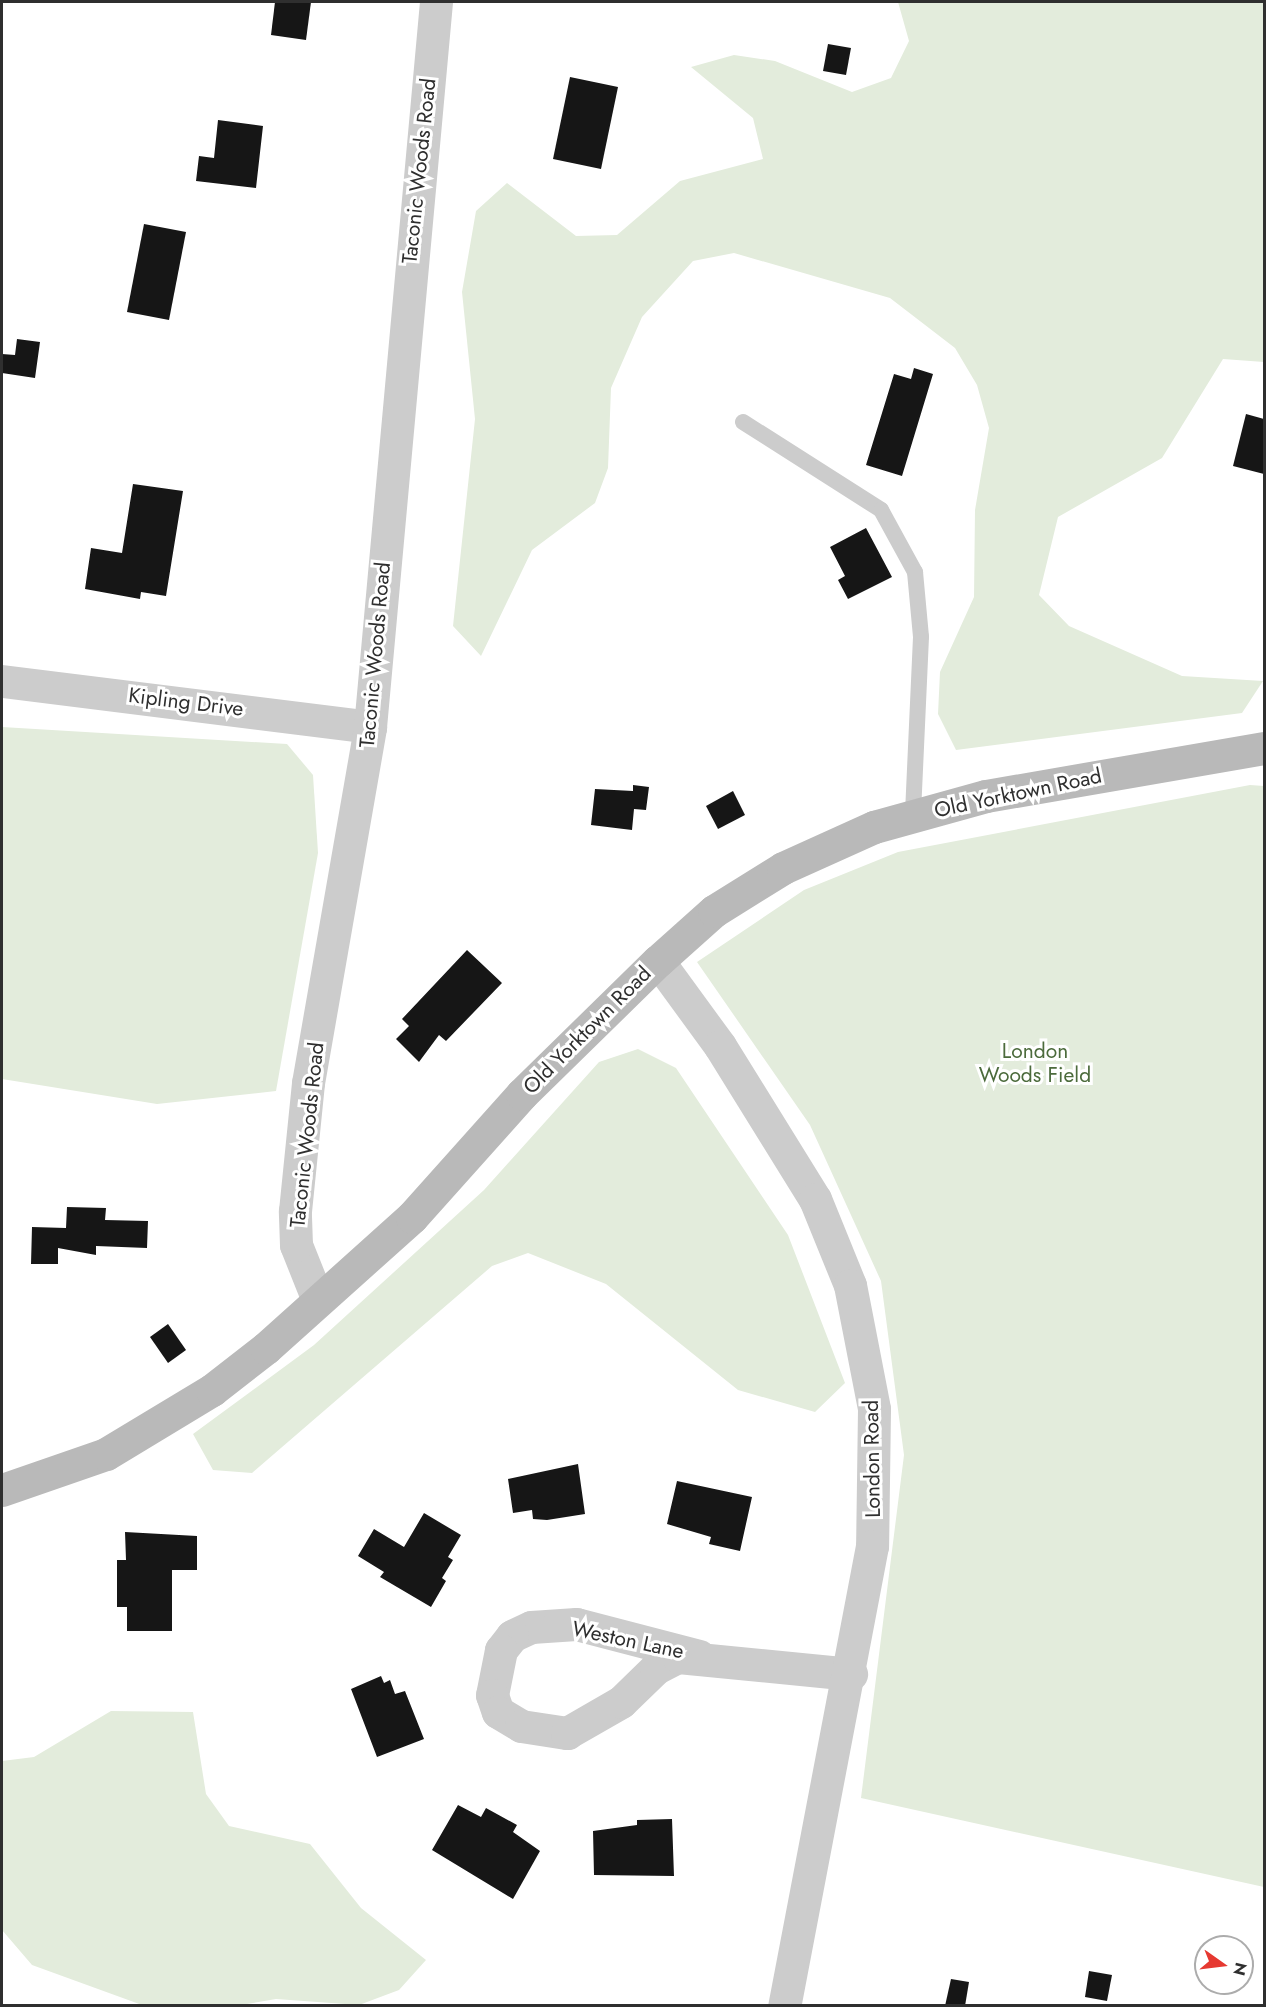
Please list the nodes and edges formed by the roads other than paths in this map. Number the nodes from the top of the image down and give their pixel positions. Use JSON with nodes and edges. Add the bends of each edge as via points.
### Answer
{"nodes":[{"id":1,"x":436,"y":2,"type":"edge"},
{"id":2,"x":743,"y":422,"type":"dead end"},
{"id":3,"x":2,"y":681,"type":"edge"},
{"id":4,"x":370,"y":727,"type":"junction"},
{"id":5,"x":1264,"y":748,"type":"edge"},
{"id":6,"x":913,"y":816,"type":"junction"},
{"id":7,"x":658,"y":961,"type":"junction"},
{"id":8,"x":318,"y":1300,"type":"junction"},
{"id":9,"x":2,"y":1490,"type":"edge"},
{"id":10,"x":699,"y":1656,"type":"junction"},
{"id":11,"x":851,"y":1674,"type":"junction"},
{"id":12,"x":784,"y":2006,"type":"edge"}],
"edges":[{"from":1,"to":4,"type":"street","name":"Taconic Woods Road"},
{"from":2,"to":6,"type":"lane","via":[[881,510],[915,572],[921,637]]},
{"from":3,"to":4,"type":"street","name":"Kipling Drive"},
{"from":4,"to":8,"type":"street","name":"Taconic Woods Road","via":[[308,1083],[295,1211],[296,1245]]},
{"from":5,"to":6,"type":"main road","name":"Old Yorktown Road","via":[[986,796]]},
{"from":6,"to":7,"type":"main road","name":"Old Yorktown Road","via":[[835,841],[783,868],[714,910]]},
{"from":7,"to":8,"type":"main road","name":"Old Yorktown Road","via":[[522,1094],[412,1216]]},
{"from":7,"to":11,"type":"street","name":"London Road","via":[[720,1046],[815,1199],[850,1285],[874,1409],[876,1475],[872,1546]]},
{"from":8,"to":9,"type":"main road","name":"Old Yorktown Road","via":[[212,1390],[106,1454]]},
{"from":10,"to":10,"type":"street","name":"Weston Lane","via":[[576,1624],[531,1627],[512,1636],[501,1650],[492,1695],[498,1712],[521,1726],[567,1733],[621,1702],[656,1668],[678,1657]]},
{"from":10,"to":11,"type":"street","name":"Weston Lane"},
{"from":11,"to":12,"type":"street","name":"London Road"}]}
